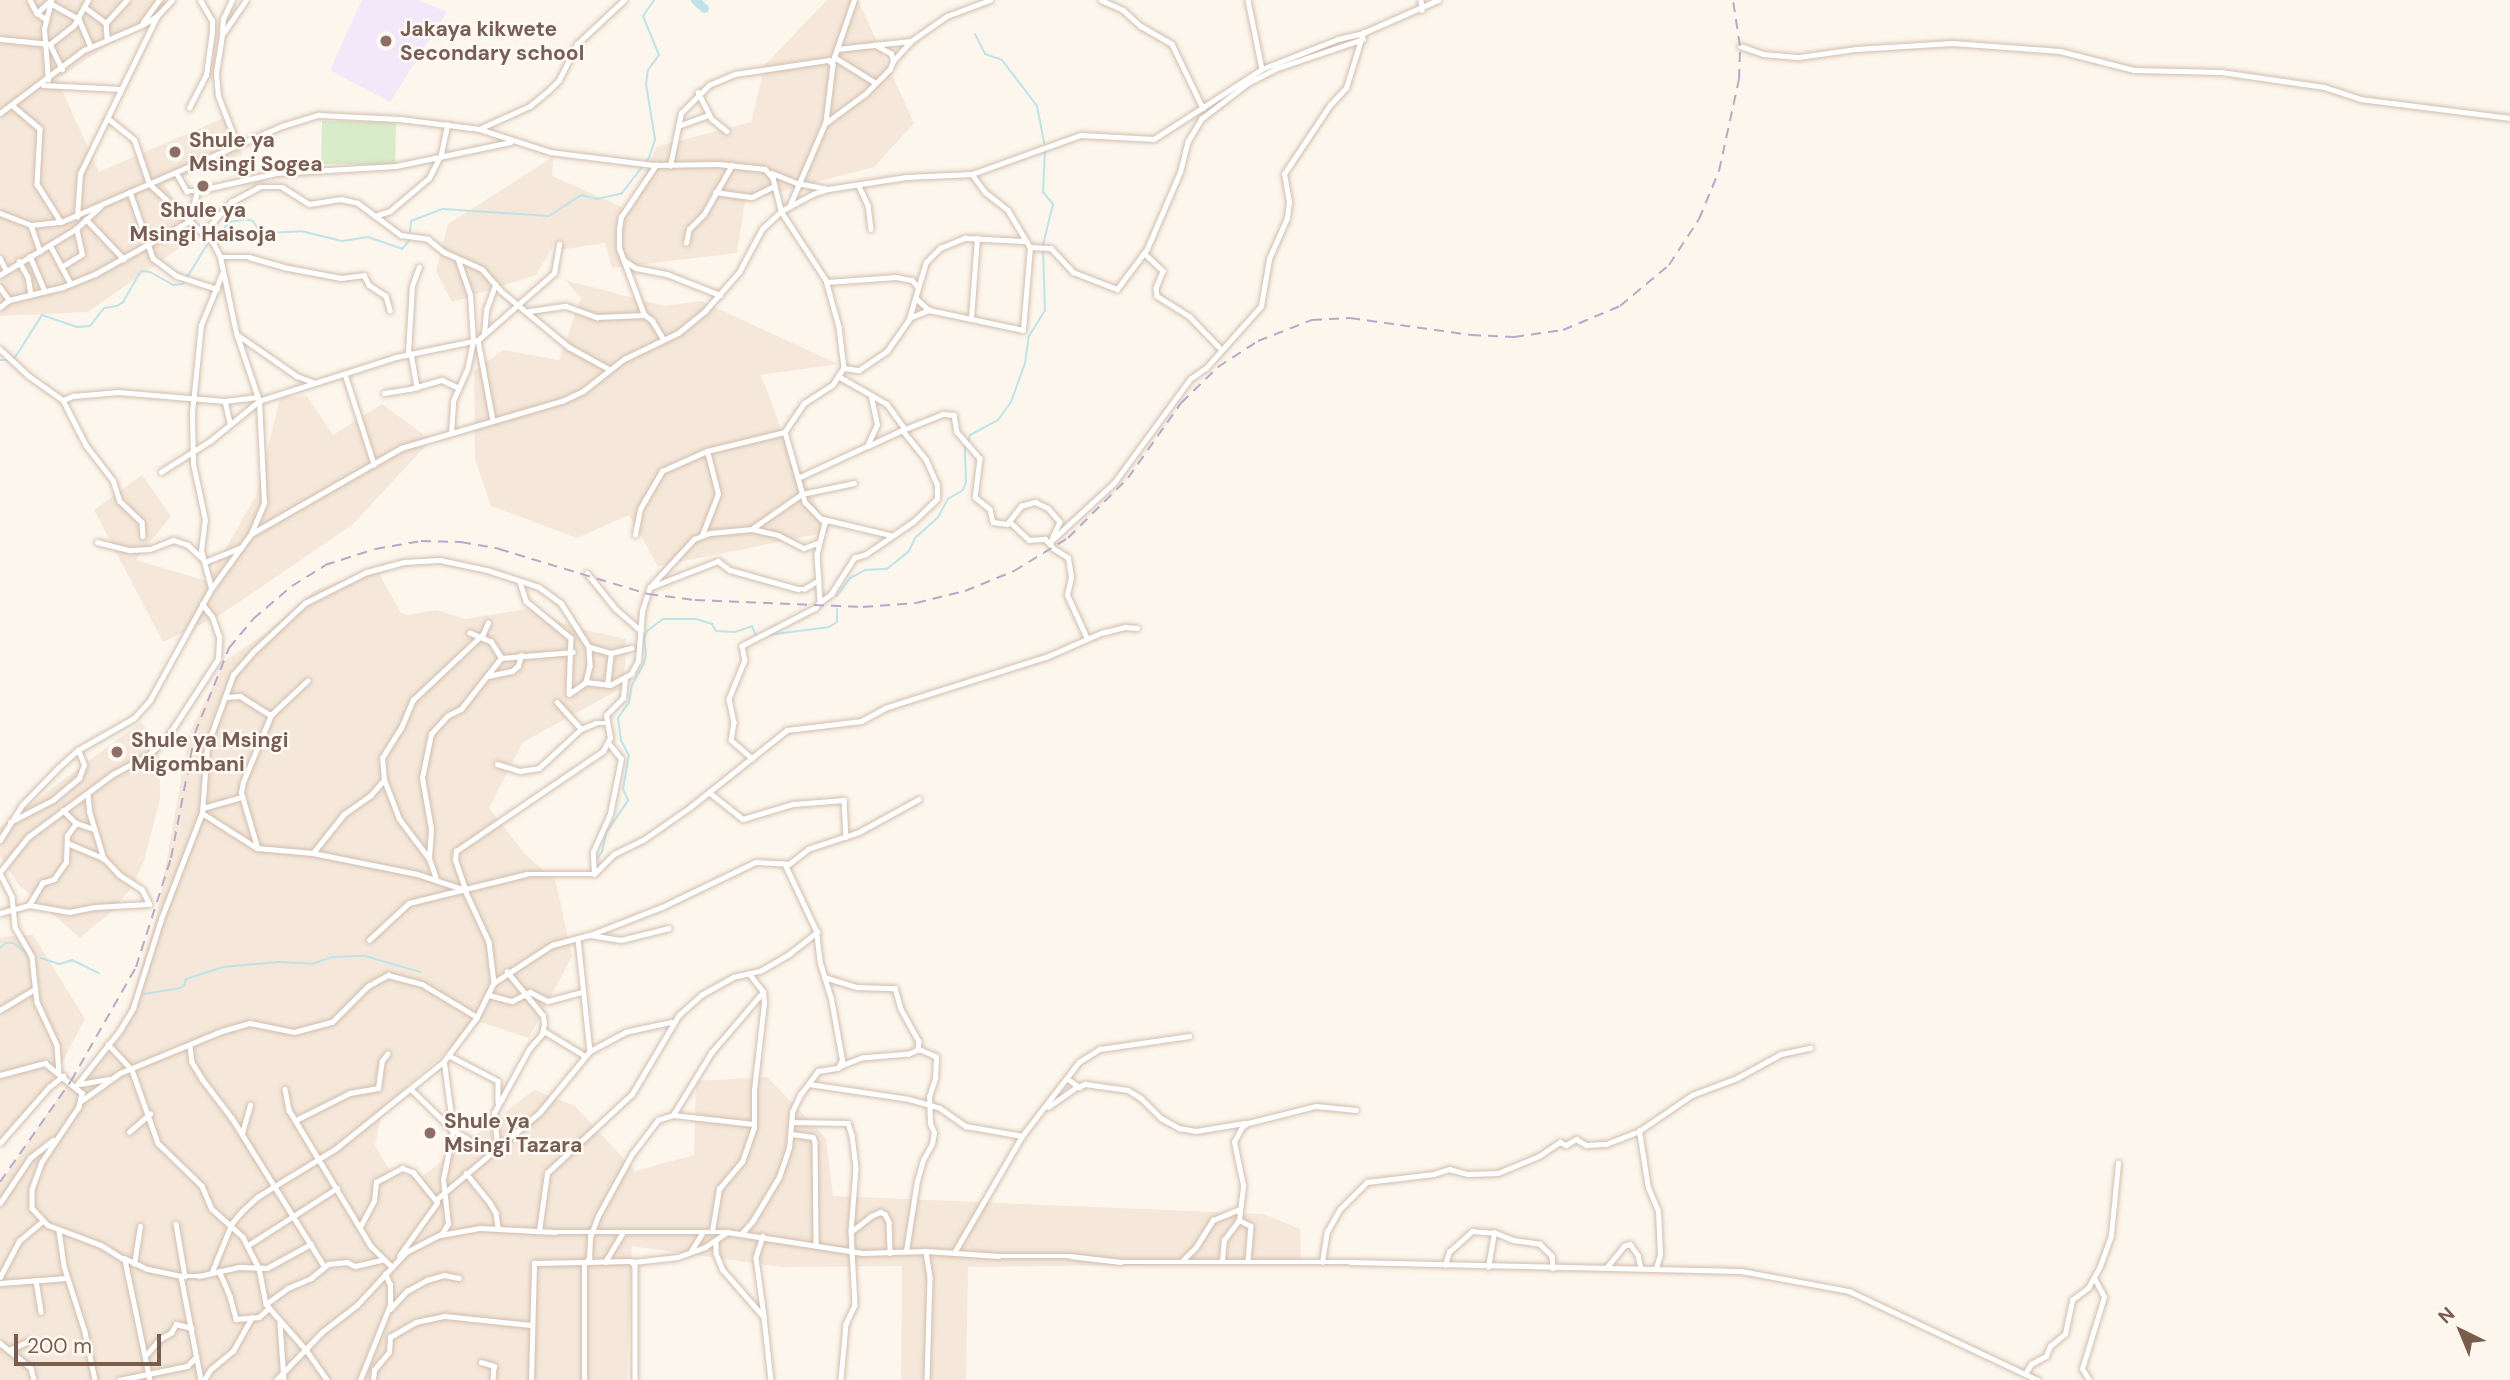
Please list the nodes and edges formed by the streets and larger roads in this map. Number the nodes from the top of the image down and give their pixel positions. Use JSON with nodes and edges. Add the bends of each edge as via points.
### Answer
{"nodes":[{"id":1,"x":30,"y":0,"type":"edge"},
{"id":2,"x":88,"y":0,"type":"edge"},
{"id":3,"x":127,"y":0,"type":"edge"},
{"id":4,"x":159,"y":0,"type":"edge"},
{"id":5,"x":172,"y":0,"type":"edge"},
{"id":6,"x":200,"y":0,"type":"edge"},
{"id":7,"x":232,"y":0,"type":"edge"},
{"id":8,"x":246,"y":0,"type":"edge"},
{"id":9,"x":624,"y":0,"type":"edge"},
{"id":10,"x":854,"y":0,"type":"edge"},
{"id":11,"x":990,"y":0,"type":"edge"},
{"id":12,"x":1101,"y":0,"type":"edge"},
{"id":13,"x":1248,"y":0,"type":"edge"},
{"id":14,"x":1421,"y":0,"type":"edge"},
{"id":15,"x":1438,"y":0,"type":"edge"},
{"id":16,"x":50,"y":1,"type":"edge"},
{"id":17,"x":86,"y":8,"type":"junction"},
{"id":18,"x":1422,"y":10,"type":"junction"},
{"id":19,"x":37,"y":13,"type":"junction"},
{"id":20,"x":157,"y":16,"type":"junction"},
{"id":21,"x":46,"y":19,"type":"junction"},
{"id":22,"x":79,"y":19,"type":"junction"},
{"id":23,"x":106,"y":23,"type":"junction"},
{"id":24,"x":140,"y":26,"type":"junction"},
{"id":25,"x":222,"y":35,"type":"junction"},
{"id":26,"x":1364,"y":36,"type":"junction"},
{"id":27,"x":0,"y":39,"type":"edge"},
{"id":28,"x":107,"y":39,"type":"junction"},
{"id":29,"x":911,"y":41,"type":"junction"},
{"id":30,"x":48,"y":45,"type":"junction"},
{"id":31,"x":876,"y":45,"type":"junction"},
{"id":32,"x":91,"y":47,"type":"junction"},
{"id":33,"x":1740,"y":47,"type":"dead end"},
{"id":34,"x":837,"y":49,"type":"junction"},
{"id":35,"x":57,"y":57,"type":"junction"},
{"id":36,"x":833,"y":60,"type":"junction"},
{"id":37,"x":893,"y":61,"type":"junction"},
{"id":38,"x":46,"y":65,"type":"junction"},
{"id":39,"x":62,"y":69,"type":"junction"},
{"id":40,"x":1262,"y":69,"type":"junction"},
{"id":41,"x":48,"y":80,"type":"junction"},
{"id":42,"x":876,"y":83,"type":"junction"},
{"id":43,"x":42,"y":85,"type":"junction"},
{"id":44,"x":121,"y":89,"type":"junction"},
{"id":45,"x":698,"y":93,"type":"junction"},
{"id":46,"x":13,"y":106,"type":"junction"},
{"id":47,"x":189,"y":108,"type":"dead end"},
{"id":48,"x":1203,"y":108,"type":"junction"},
{"id":49,"x":0,"y":113,"type":"edge"},
{"id":50,"x":709,"y":115,"type":"junction"},
{"id":51,"x":2510,"y":118,"type":"edge"},
{"id":52,"x":108,"y":119,"type":"junction"},
{"id":53,"x":826,"y":122,"type":"junction"},
{"id":54,"x":447,"y":125,"type":"junction"},
{"id":55,"x":677,"y":126,"type":"junction"},
{"id":56,"x":479,"y":129,"type":"junction"},
{"id":57,"x":727,"y":131,"type":"dead end"},
{"id":58,"x":513,"y":142,"type":"junction"},
{"id":59,"x":237,"y":145,"type":"junction"},
{"id":60,"x":441,"y":155,"type":"junction"},
{"id":61,"x":732,"y":164,"type":"junction"},
{"id":62,"x":656,"y":165,"type":"junction"},
{"id":63,"x":670,"y":166,"type":"junction"},
{"id":64,"x":770,"y":173,"type":"junction"},
{"id":65,"x":177,"y":174,"type":"junction"},
{"id":66,"x":972,"y":174,"type":"junction"},
{"id":67,"x":797,"y":183,"type":"junction"},
{"id":68,"x":149,"y":184,"type":"junction"},
{"id":69,"x":859,"y":185,"type":"junction"},
{"id":70,"x":775,"y":186,"type":"junction"},
{"id":71,"x":828,"y":189,"type":"junction"},
{"id":72,"x":197,"y":191,"type":"junction"},
{"id":73,"x":130,"y":192,"type":"junction"},
{"id":74,"x":715,"y":192,"type":"junction"},
{"id":75,"x":105,"y":203,"type":"junction"},
{"id":76,"x":789,"y":207,"type":"junction"},
{"id":77,"x":781,"y":211,"type":"junction"},
{"id":78,"x":0,"y":213,"type":"edge"},
{"id":79,"x":79,"y":216,"type":"junction"},
{"id":80,"x":374,"y":216,"type":"junction"},
{"id":81,"x":86,"y":220,"type":"junction"},
{"id":82,"x":190,"y":221,"type":"junction"},
{"id":83,"x":61,"y":222,"type":"junction"},
{"id":84,"x":31,"y":225,"type":"junction"},
{"id":85,"x":76,"y":229,"type":"junction"},
{"id":86,"x":871,"y":229,"type":"dead end"},
{"id":87,"x":203,"y":233,"type":"junction"},
{"id":88,"x":977,"y":238,"type":"junction"},
{"id":89,"x":1024,"y":241,"type":"junction"},
{"id":90,"x":686,"y":243,"type":"dead end"},
{"id":91,"x":559,"y":244,"type":"dead end"},
{"id":92,"x":50,"y":245,"type":"junction"},
{"id":93,"x":146,"y":245,"type":"junction"},
{"id":94,"x":1030,"y":247,"type":"junction"},
{"id":95,"x":40,"y":251,"type":"junction"},
{"id":96,"x":1144,"y":253,"type":"junction"},
{"id":97,"x":30,"y":256,"type":"junction"},
{"id":98,"x":220,"y":257,"type":"junction"},
{"id":99,"x":0,"y":258,"type":"edge"},
{"id":100,"x":124,"y":258,"type":"junction"},
{"id":101,"x":457,"y":259,"type":"junction"},
{"id":102,"x":623,"y":259,"type":"junction"},
{"id":103,"x":19,"y":261,"type":"junction"},
{"id":104,"x":62,"y":266,"type":"junction"},
{"id":105,"x":419,"y":267,"type":"dead end"},
{"id":106,"x":6,"y":270,"type":"junction"},
{"id":107,"x":223,"y":273,"type":"junction"},
{"id":108,"x":0,"y":275,"type":"edge"},
{"id":109,"x":827,"y":282,"type":"junction"},
{"id":110,"x":71,"y":284,"type":"junction"},
{"id":111,"x":496,"y":284,"type":"junction"},
{"id":112,"x":0,"y":286,"type":"edge"},
{"id":113,"x":919,"y":287,"type":"junction"},
{"id":114,"x":217,"y":289,"type":"junction"},
{"id":115,"x":46,"y":291,"type":"junction"},
{"id":116,"x":31,"y":294,"type":"junction"},
{"id":117,"x":720,"y":295,"type":"junction"},
{"id":118,"x":917,"y":299,"type":"junction"},
{"id":119,"x":9,"y":300,"type":"junction"},
{"id":120,"x":519,"y":303,"type":"junction"},
{"id":121,"x":0,"y":307,"type":"edge"},
{"id":122,"x":390,"y":310,"type":"dead end"},
{"id":123,"x":929,"y":310,"type":"junction"},
{"id":124,"x":528,"y":311,"type":"junction"},
{"id":125,"x":644,"y":315,"type":"junction"},
{"id":126,"x":971,"y":318,"type":"junction"},
{"id":127,"x":909,"y":319,"type":"junction"},
{"id":128,"x":236,"y":333,"type":"junction"},
{"id":129,"x":484,"y":335,"type":"junction"},
{"id":130,"x":664,"y":340,"type":"junction"},
{"id":131,"x":475,"y":341,"type":"junction"},
{"id":132,"x":0,"y":349,"type":"edge"},
{"id":133,"x":1221,"y":349,"type":"junction"},
{"id":134,"x":410,"y":353,"type":"junction"},
{"id":135,"x":844,"y":368,"type":"junction"},
{"id":136,"x":610,"y":369,"type":"junction"},
{"id":137,"x":345,"y":374,"type":"junction"},
{"id":138,"x":840,"y":377,"type":"junction"},
{"id":139,"x":314,"y":382,"type":"junction"},
{"id":140,"x":417,"y":387,"type":"junction"},
{"id":141,"x":457,"y":387,"type":"junction"},
{"id":142,"x":384,"y":393,"type":"dead end"},
{"id":143,"x":871,"y":396,"type":"junction"},
{"id":144,"x":194,"y":398,"type":"junction"},
{"id":145,"x":259,"y":399,"type":"junction"},
{"id":146,"x":63,"y":400,"type":"junction"},
{"id":147,"x":225,"y":401,"type":"junction"},
{"id":148,"x":493,"y":421,"type":"junction"},
{"id":149,"x":230,"y":423,"type":"junction"},
{"id":150,"x":903,"y":429,"type":"junction"},
{"id":151,"x":451,"y":432,"type":"junction"},
{"id":152,"x":785,"y":432,"type":"junction"},
{"id":153,"x":867,"y":446,"type":"junction"},
{"id":154,"x":707,"y":451,"type":"junction"},
{"id":155,"x":192,"y":452,"type":"junction"},
{"id":156,"x":374,"y":464,"type":"junction"},
{"id":157,"x":161,"y":472,"type":"dead end"},
{"id":158,"x":800,"y":477,"type":"junction"},
{"id":159,"x":854,"y":483,"type":"dead end"},
{"id":160,"x":802,"y":495,"type":"junction"},
{"id":161,"x":823,"y":519,"type":"junction"},
{"id":162,"x":1010,"y":522,"type":"junction"},
{"id":163,"x":752,"y":529,"type":"junction"},
{"id":164,"x":251,"y":534,"type":"junction"},
{"id":165,"x":635,"y":535,"type":"dead end"},
{"id":166,"x":890,"y":535,"type":"junction"},
{"id":167,"x":143,"y":536,"type":"dead end"},
{"id":168,"x":701,"y":536,"type":"junction"},
{"id":169,"x":97,"y":541,"type":"dead end"},
{"id":170,"x":1051,"y":542,"type":"junction"},
{"id":171,"x":818,"y":543,"type":"junction"},
{"id":172,"x":241,"y":547,"type":"junction"},
{"id":173,"x":204,"y":561,"type":"junction"},
{"id":174,"x":587,"y":573,"type":"dead end"},
{"id":175,"x":819,"y":580,"type":"junction"},
{"id":176,"x":520,"y":581,"type":"junction"},
{"id":177,"x":650,"y":587,"type":"junction"},
{"id":178,"x":211,"y":589,"type":"junction"},
{"id":179,"x":820,"y":602,"type":"junction"},
{"id":180,"x":202,"y":604,"type":"junction"},
{"id":181,"x":488,"y":623,"type":"dead end"},
{"id":182,"x":1137,"y":628,"type":"dead end"},
{"id":183,"x":641,"y":631,"type":"junction"},
{"id":184,"x":470,"y":633,"type":"dead end"},
{"id":185,"x":584,"y":635,"type":"junction"},
{"id":186,"x":480,"y":636,"type":"junction"},
{"id":187,"x":1087,"y":639,"type":"junction"},
{"id":188,"x":572,"y":642,"type":"junction"},
{"id":189,"x":589,"y":646,"type":"junction"},
{"id":190,"x":631,"y":648,"type":"dead end"},
{"id":191,"x":573,"y":652,"type":"junction"},
{"id":192,"x":611,"y":653,"type":"junction"},
{"id":193,"x":521,"y":654,"type":"junction"},
{"id":194,"x":500,"y":658,"type":"junction"},
{"id":195,"x":488,"y":677,"type":"junction"},
{"id":196,"x":625,"y":680,"type":"junction"},
{"id":197,"x":307,"y":681,"type":"dead end"},
{"id":198,"x":586,"y":682,"type":"junction"},
{"id":199,"x":607,"y":685,"type":"junction"},
{"id":200,"x":226,"y":698,"type":"junction"},
{"id":201,"x":557,"y":702,"type":"dead end"},
{"id":202,"x":271,"y":715,"type":"junction"},
{"id":203,"x":607,"y":723,"type":"junction"},
{"id":204,"x":581,"y":729,"type":"junction"},
{"id":205,"x":609,"y":744,"type":"junction"},
{"id":206,"x":78,"y":750,"type":"junction"},
{"id":207,"x":752,"y":758,"type":"junction"},
{"id":208,"x":497,"y":764,"type":"dead end"},
{"id":209,"x":384,"y":780,"type":"junction"},
{"id":210,"x":709,"y":792,"type":"junction"},
{"id":211,"x":88,"y":794,"type":"junction"},
{"id":212,"x":242,"y":797,"type":"junction"},
{"id":213,"x":919,"y":799,"type":"dead end"},
{"id":214,"x":63,"y":810,"type":"junction"},
{"id":215,"x":202,"y":811,"type":"junction"},
{"id":216,"x":9,"y":822,"type":"junction"},
{"id":217,"x":76,"y":823,"type":"junction"},
{"id":218,"x":95,"y":830,"type":"junction"},
{"id":219,"x":846,"y":837,"type":"junction"},
{"id":220,"x":0,"y":840,"type":"edge"},
{"id":221,"x":68,"y":844,"type":"junction"},
{"id":222,"x":257,"y":848,"type":"junction"},
{"id":223,"x":313,"y":853,"type":"junction"},
{"id":224,"x":104,"y":859,"type":"junction"},
{"id":225,"x":429,"y":859,"type":"junction"},
{"id":226,"x":785,"y":865,"type":"junction"},
{"id":227,"x":0,"y":872,"type":"edge"},
{"id":228,"x":594,"y":874,"type":"junction"},
{"id":229,"x":436,"y":879,"type":"junction"},
{"id":230,"x":465,"y":890,"type":"junction"},
{"id":231,"x":29,"y":905,"type":"junction"},
{"id":232,"x":14,"y":908,"type":"junction"},
{"id":233,"x":0,"y":913,"type":"edge"},
{"id":234,"x":669,"y":929,"type":"dead end"},
{"id":235,"x":817,"y":932,"type":"junction"},
{"id":236,"x":590,"y":935,"type":"junction"},
{"id":237,"x":578,"y":939,"type":"junction"},
{"id":238,"x":369,"y":940,"type":"dead end"},
{"id":239,"x":508,"y":972,"type":"junction"},
{"id":240,"x":749,"y":974,"type":"junction"},
{"id":241,"x":824,"y":977,"type":"junction"},
{"id":242,"x":494,"y":983,"type":"junction"},
{"id":243,"x":35,"y":989,"type":"junction"},
{"id":244,"x":582,"y":992,"type":"junction"},
{"id":245,"x":763,"y":992,"type":"junction"},
{"id":246,"x":525,"y":994,"type":"junction"},
{"id":247,"x":489,"y":995,"type":"junction"},
{"id":248,"x":0,"y":1010,"type":"edge"},
{"id":249,"x":477,"y":1017,"type":"junction"},
{"id":250,"x":672,"y":1022,"type":"junction"},
{"id":251,"x":544,"y":1030,"type":"junction"},
{"id":252,"x":1189,"y":1036,"type":"dead end"},
{"id":253,"x":107,"y":1044,"type":"junction"},
{"id":254,"x":190,"y":1046,"type":"junction"},
{"id":255,"x":1811,"y":1048,"type":"dead end"},
{"id":256,"x":919,"y":1049,"type":"junction"},
{"id":257,"x":387,"y":1054,"type":"dead end"},
{"id":258,"x":587,"y":1054,"type":"junction"},
{"id":259,"x":450,"y":1056,"type":"junction"},
{"id":260,"x":444,"y":1062,"type":"junction"},
{"id":261,"x":840,"y":1066,"type":"junction"},
{"id":262,"x":132,"y":1070,"type":"junction"},
{"id":263,"x":0,"y":1075,"type":"edge"},
{"id":264,"x":61,"y":1075,"type":"junction"},
{"id":265,"x":109,"y":1079,"type":"junction"},
{"id":266,"x":1068,"y":1079,"type":"junction"},
{"id":267,"x":808,"y":1084,"type":"junction"},
{"id":268,"x":76,"y":1086,"type":"junction"},
{"id":269,"x":1077,"y":1087,"type":"junction"},
{"id":270,"x":285,"y":1089,"type":"dead end"},
{"id":271,"x":412,"y":1090,"type":"junction"},
{"id":272,"x":81,"y":1101,"type":"junction"},
{"id":273,"x":250,"y":1105,"type":"dead end"},
{"id":274,"x":497,"y":1106,"type":"junction"},
{"id":275,"x":930,"y":1106,"type":"junction"},
{"id":276,"x":1044,"y":1109,"type":"junction"},
{"id":277,"x":1356,"y":1110,"type":"dead end"},
{"id":278,"x":150,"y":1114,"type":"junction"},
{"id":279,"x":673,"y":1115,"type":"junction"},
{"id":280,"x":296,"y":1120,"type":"junction"},
{"id":281,"x":792,"y":1122,"type":"junction"},
{"id":282,"x":1246,"y":1123,"type":"junction"},
{"id":283,"x":754,"y":1124,"type":"junction"},
{"id":284,"x":453,"y":1130,"type":"junction"},
{"id":285,"x":129,"y":1132,"type":"dead end"},
{"id":286,"x":791,"y":1133,"type":"junction"},
{"id":287,"x":1635,"y":1133,"type":"dead end"},
{"id":288,"x":242,"y":1134,"type":"junction"},
{"id":289,"x":1022,"y":1136,"type":"junction"},
{"id":290,"x":56,"y":1138,"type":"junction"},
{"id":291,"x":0,"y":1143,"type":"edge"},
{"id":292,"x":497,"y":1147,"type":"junction"},
{"id":293,"x":490,"y":1152,"type":"junction"},
{"id":294,"x":320,"y":1161,"type":"junction"},
{"id":295,"x":2118,"y":1163,"type":"dead end"},
{"id":296,"x":466,"y":1173,"type":"junction"},
{"id":297,"x":276,"y":1187,"type":"junction"},
{"id":298,"x":337,"y":1188,"type":"junction"},
{"id":299,"x":444,"y":1195,"type":"junction"},
{"id":300,"x":436,"y":1200,"type":"junction"},
{"id":301,"x":0,"y":1202,"type":"edge"},
{"id":302,"x":1240,"y":1209,"type":"junction"},
{"id":303,"x":292,"y":1214,"type":"junction"},
{"id":304,"x":1239,"y":1220,"type":"junction"},
{"id":305,"x":43,"y":1221,"type":"junction"},
{"id":306,"x":176,"y":1224,"type":"dead end"},
{"id":307,"x":232,"y":1224,"type":"junction"},
{"id":308,"x":140,"y":1226,"type":"dead end"},
{"id":309,"x":360,"y":1227,"type":"junction"},
{"id":310,"x":498,"y":1228,"type":"junction"},
{"id":311,"x":59,"y":1230,"type":"junction"},
{"id":312,"x":538,"y":1231,"type":"junction"},
{"id":313,"x":593,"y":1231,"type":"junction"},
{"id":314,"x":704,"y":1231,"type":"junction"},
{"id":315,"x":712,"y":1231,"type":"junction"},
{"id":316,"x":851,"y":1231,"type":"junction"},
{"id":317,"x":623,"y":1232,"type":"junction"},
{"id":318,"x":727,"y":1232,"type":"junction"},
{"id":319,"x":741,"y":1233,"type":"junction"},
{"id":320,"x":1494,"y":1233,"type":"junction"},
{"id":321,"x":440,"y":1236,"type":"junction"},
{"id":322,"x":764,"y":1236,"type":"junction"},
{"id":323,"x":716,"y":1241,"type":"junction"},
{"id":324,"x":311,"y":1244,"type":"junction"},
{"id":325,"x":816,"y":1245,"type":"junction"},
{"id":326,"x":247,"y":1246,"type":"junction"},
{"id":327,"x":906,"y":1251,"type":"junction"},
{"id":328,"x":926,"y":1251,"type":"junction"},
{"id":329,"x":690,"y":1253,"type":"junction"},
{"id":330,"x":852,"y":1253,"type":"junction"},
{"id":331,"x":890,"y":1253,"type":"junction"},
{"id":332,"x":954,"y":1253,"type":"junction"},
{"id":333,"x":123,"y":1258,"type":"junction"},
{"id":334,"x":398,"y":1258,"type":"junction"},
{"id":335,"x":383,"y":1259,"type":"junction"},
{"id":336,"x":1182,"y":1261,"type":"junction"},
{"id":337,"x":1222,"y":1261,"type":"junction"},
{"id":338,"x":1248,"y":1261,"type":"junction"},
{"id":339,"x":586,"y":1262,"type":"junction"},
{"id":340,"x":605,"y":1262,"type":"junction"},
{"id":341,"x":634,"y":1262,"type":"junction"},
{"id":342,"x":1322,"y":1262,"type":"junction"},
{"id":343,"x":134,"y":1264,"type":"junction"},
{"id":344,"x":1445,"y":1265,"type":"junction"},
{"id":345,"x":324,"y":1266,"type":"junction"},
{"id":346,"x":391,"y":1266,"type":"junction"},
{"id":347,"x":1488,"y":1267,"type":"junction"},
{"id":348,"x":259,"y":1268,"type":"junction"},
{"id":349,"x":1553,"y":1268,"type":"junction"},
{"id":350,"x":1607,"y":1268,"type":"junction"},
{"id":351,"x":1656,"y":1268,"type":"junction"},
{"id":352,"x":1641,"y":1269,"type":"junction"},
{"id":353,"x":219,"y":1271,"type":"junction"},
{"id":354,"x":212,"y":1273,"type":"junction"},
{"id":355,"x":385,"y":1275,"type":"junction"},
{"id":356,"x":183,"y":1276,"type":"junction"},
{"id":357,"x":0,"y":1277,"type":"edge"},
{"id":358,"x":67,"y":1278,"type":"junction"},
{"id":359,"x":459,"y":1278,"type":"dead end"},
{"id":360,"x":2094,"y":1278,"type":"junction"},
{"id":361,"x":36,"y":1280,"type":"junction"},
{"id":362,"x":0,"y":1283,"type":"edge"},
{"id":363,"x":268,"y":1306,"type":"junction"},
{"id":364,"x":41,"y":1312,"type":"dead end"},
{"id":365,"x":387,"y":1312,"type":"junction"},
{"id":366,"x":764,"y":1317,"type":"junction"},
{"id":367,"x":252,"y":1318,"type":"junction"},
{"id":368,"x":279,"y":1322,"type":"junction"},
{"id":369,"x":531,"y":1325,"type":"junction"},
{"id":370,"x":192,"y":1328,"type":"junction"},
{"id":371,"x":29,"y":1341,"type":"dead end"},
{"id":372,"x":0,"y":1343,"type":"edge"},
{"id":373,"x":9,"y":1350,"type":"junction"},
{"id":374,"x":307,"y":1351,"type":"junction"},
{"id":375,"x":145,"y":1355,"type":"junction"},
{"id":376,"x":196,"y":1356,"type":"junction"},
{"id":377,"x":481,"y":1362,"type":"dead end"},
{"id":378,"x":2025,"y":1374,"type":"junction"},
{"id":379,"x":150,"y":1377,"type":"edge"},
{"id":380,"x":283,"y":1377,"type":"edge"},
{"id":381,"x":34,"y":1380,"type":"edge"},
{"id":382,"x":96,"y":1380,"type":"edge"},
{"id":383,"x":119,"y":1380,"type":"edge"},
{"id":384,"x":202,"y":1380,"type":"edge"},
{"id":385,"x":276,"y":1380,"type":"edge"},
{"id":386,"x":327,"y":1380,"type":"edge"},
{"id":387,"x":360,"y":1380,"type":"edge"},
{"id":388,"x":373,"y":1380,"type":"edge"},
{"id":389,"x":493,"y":1380,"type":"edge"},
{"id":390,"x":531,"y":1380,"type":"edge"},
{"id":391,"x":584,"y":1380,"type":"edge"},
{"id":392,"x":635,"y":1380,"type":"edge"},
{"id":393,"x":771,"y":1380,"type":"edge"},
{"id":394,"x":841,"y":1380,"type":"edge"},
{"id":395,"x":927,"y":1380,"type":"edge"},
{"id":396,"x":2038,"y":1380,"type":"edge"},
{"id":397,"x":2089,"y":1380,"type":"edge"}],
"edges":[{"from":1,"to":19,"type":"street"},
{"from":2,"to":17,"type":"street"},
{"from":3,"to":23,"type":"street"},
{"from":4,"to":24,"type":"street"},
{"from":5,"to":20,"type":"street"},
{"from":6,"to":47,"type":"street","via":[[212,21],[212,32],[206,75]]},
{"from":7,"to":25,"type":"street"},
{"from":8,"to":25,"type":"street"},
{"from":9,"to":56,"type":"street","via":[[577,44],[549,90],[530,106]]},
{"from":10,"to":34,"type":"street"},
{"from":11,"to":29,"type":"street","via":[[947,16]]},
{"from":12,"to":48,"type":"street","via":[[1172,44]]},
{"from":13,"to":40,"type":"street"},
{"from":14,"to":18,"type":"street"},
{"from":15,"to":18,"type":"street"},
{"from":16,"to":19,"type":"street"},
{"from":16,"to":21,"type":"street"},
{"from":16,"to":22,"type":"street"},
{"from":17,"to":22,"type":"street"},
{"from":17,"to":23,"type":"street"},
{"from":18,"to":26,"type":"street"},
{"from":19,"to":21,"type":"street"},
{"from":20,"to":24,"type":"street"},
{"from":20,"to":44,"type":"street"},
{"from":21,"to":30,"type":"street"},
{"from":22,"to":30,"type":"street"},
{"from":22,"to":32,"type":"street"},
{"from":23,"to":28,"type":"street"},
{"from":24,"to":28,"type":"street"},
{"from":25,"to":59,"type":"street","via":[[216,73],[218,96]]},
{"from":26,"to":40,"type":"street","via":[[1338,39]]},
{"from":26,"to":96,"type":"street","via":[[1275,69],[1248,83],[1201,119]]},
{"from":26,"to":133,"type":"street","via":[[1346,88],[1284,174],[1287,218],[1265,274],[1264,302]]},
{"from":27,"to":30,"type":"street"},
{"from":28,"to":32,"type":"street"},
{"from":29,"to":31,"type":"street"},
{"from":29,"to":37,"type":"street"},
{"from":30,"to":35,"type":"street"},
{"from":30,"to":38,"type":"street"},
{"from":31,"to":34,"type":"street"},
{"from":31,"to":37,"type":"street"},
{"from":32,"to":39,"type":"street"},
{"from":33,"to":51,"type":"street","via":[[1799,57],[1952,43],[2060,51],[2134,69],[2221,72],[2324,87],[2360,99]]},
{"from":34,"to":36,"type":"street"},
{"from":35,"to":38,"type":"street"},
{"from":35,"to":39,"type":"street"},
{"from":36,"to":42,"type":"street"},
{"from":36,"to":45,"type":"street","via":[[734,74]]},
{"from":36,"to":53,"type":"street"},
{"from":37,"to":42,"type":"street"},
{"from":38,"to":41,"type":"street"},
{"from":39,"to":41,"type":"street"},
{"from":40,"to":48,"type":"street"},
{"from":41,"to":43,"type":"street"},
{"from":42,"to":53,"type":"street"},
{"from":43,"to":44,"type":"street"},
{"from":43,"to":46,"type":"street"},
{"from":44,"to":52,"type":"street"},
{"from":45,"to":50,"type":"street"},
{"from":45,"to":55,"type":"street"},
{"from":46,"to":49,"type":"street"},
{"from":46,"to":83,"type":"street","via":[[40,129],[37,184]]},
{"from":48,"to":66,"type":"street","via":[[1154,139],[1081,135]]},
{"from":50,"to":55,"type":"street"},
{"from":50,"to":57,"type":"street"},
{"from":52,"to":68,"type":"street","via":[[134,141]]},
{"from":52,"to":79,"type":"street","via":[[80,174]]},
{"from":53,"to":67,"type":"street"},
{"from":54,"to":56,"type":"street"},
{"from":54,"to":59,"type":"street","via":[[319,115]]},
{"from":54,"to":60,"type":"street"},
{"from":55,"to":63,"type":"street"},
{"from":56,"to":58,"type":"street"},
{"from":58,"to":60,"type":"street"},
{"from":58,"to":62,"type":"street","via":[[550,152]]},
{"from":59,"to":65,"type":"street"},
{"from":60,"to":72,"type":"street","via":[[396,166],[276,173]]},
{"from":60,"to":80,"type":"street","via":[[424,183],[390,211]]},
{"from":61,"to":63,"type":"street"},
{"from":61,"to":64,"type":"street"},
{"from":61,"to":74,"type":"street"},
{"from":62,"to":63,"type":"street"},
{"from":62,"to":102,"type":"street","via":[[621,217]]},
{"from":64,"to":67,"type":"street"},
{"from":64,"to":70,"type":"street"},
{"from":65,"to":68,"type":"street"},
{"from":65,"to":72,"type":"street","via":[[187,191]]},
{"from":66,"to":69,"type":"street","via":[[905,177]]},
{"from":66,"to":89,"type":"street","via":[[985,192],[1008,210]]},
{"from":67,"to":71,"type":"street"},
{"from":67,"to":76,"type":"street"},
{"from":68,"to":73,"type":"street"},
{"from":68,"to":82,"type":"street"},
{"from":69,"to":71,"type":"street"},
{"from":69,"to":86,"type":"street","via":[[866,197]]},
{"from":70,"to":74,"type":"street","via":[[752,197]]},
{"from":70,"to":77,"type":"street"},
{"from":71,"to":76,"type":"street"},
{"from":72,"to":82,"type":"street"},
{"from":73,"to":75,"type":"street"},
{"from":73,"to":93,"type":"street"},
{"from":74,"to":90,"type":"street","via":[[704,214],[689,229]]},
{"from":75,"to":79,"type":"street"},
{"from":75,"to":81,"type":"street"},
{"from":76,"to":77,"type":"street"},
{"from":77,"to":109,"type":"street"},
{"from":77,"to":117,"type":"street","via":[[758,234],[739,272]]},
{"from":78,"to":84,"type":"street"},
{"from":79,"to":81,"type":"street"},
{"from":79,"to":83,"type":"street"},
{"from":80,"to":87,"type":"street","via":[[358,203],[309,204],[282,187],[269,185],[244,193]]},
{"from":80,"to":101,"type":"street","via":[[401,235],[428,239]]},
{"from":81,"to":85,"type":"street"},
{"from":81,"to":100,"type":"street"},
{"from":82,"to":87,"type":"street"},
{"from":82,"to":93,"type":"street"},
{"from":83,"to":84,"type":"street"},
{"from":84,"to":95,"type":"street"},
{"from":85,"to":92,"type":"street"},
{"from":85,"to":104,"type":"street","via":[[82,254]]},
{"from":87,"to":98,"type":"street"},
{"from":88,"to":89,"type":"street"},
{"from":88,"to":113,"type":"street","via":[[948,243],[933,253]]},
{"from":88,"to":126,"type":"street"},
{"from":89,"to":94,"type":"street"},
{"from":91,"to":120,"type":"street","via":[[554,273]]},
{"from":92,"to":95,"type":"street"},
{"from":92,"to":104,"type":"street"},
{"from":93,"to":100,"type":"street"},
{"from":93,"to":114,"type":"street","via":[[153,258],[177,276]]},
{"from":94,"to":96,"type":"street","via":[[1051,248],[1073,272],[1113,289],[1119,288]]},
{"from":94,"to":126,"type":"street","via":[[1023,330]]},
{"from":95,"to":97,"type":"street"},
{"from":96,"to":133,"type":"street","via":[[1163,271],[1157,296],[1190,317]]},
{"from":97,"to":103,"type":"street"},
{"from":97,"to":115,"type":"street"},
{"from":98,"to":107,"type":"street"},
{"from":98,"to":122,"type":"street","via":[[249,257],[341,278],[364,275],[369,285],[386,296]]},
{"from":99,"to":106,"type":"street"},
{"from":100,"to":110,"type":"street"},
{"from":101,"to":111,"type":"street","via":[[487,272]]},
{"from":101,"to":131,"type":"street","via":[[470,296]]},
{"from":102,"to":117,"type":"street","via":[[636,268],[667,274]]},
{"from":102,"to":125,"type":"street"},
{"from":103,"to":106,"type":"street"},
{"from":103,"to":116,"type":"street"},
{"from":104,"to":110,"type":"street"},
{"from":105,"to":134,"type":"street","via":[[412,286]]},
{"from":106,"to":108,"type":"street"},
{"from":107,"to":114,"type":"street"},
{"from":107,"to":128,"type":"street"},
{"from":109,"to":113,"type":"street","via":[[896,276]]},
{"from":109,"to":135,"type":"street"},
{"from":110,"to":115,"type":"street"},
{"from":111,"to":120,"type":"street"},
{"from":111,"to":129,"type":"street","via":[[486,310]]},
{"from":112,"to":119,"type":"street"},
{"from":113,"to":118,"type":"street"},
{"from":114,"to":144,"type":"street","via":[[201,325]]},
{"from":115,"to":116,"type":"street"},
{"from":116,"to":119,"type":"street"},
{"from":117,"to":130,"type":"street"},
{"from":118,"to":123,"type":"street"},
{"from":118,"to":127,"type":"street"},
{"from":119,"to":121,"type":"street"},
{"from":120,"to":124,"type":"street"},
{"from":120,"to":129,"type":"street"},
{"from":123,"to":126,"type":"street"},
{"from":123,"to":127,"type":"street"},
{"from":124,"to":125,"type":"street","via":[[566,306],[597,317]]},
{"from":124,"to":136,"type":"street","via":[[569,347]]},
{"from":125,"to":130,"type":"street"},
{"from":127,"to":135,"type":"street","via":[[879,358],[859,370]]},
{"from":128,"to":139,"type":"street","via":[[289,372]]},
{"from":128,"to":145,"type":"street"},
{"from":129,"to":131,"type":"street"},
{"from":130,"to":136,"type":"street"},
{"from":131,"to":134,"type":"street"},
{"from":131,"to":141,"type":"street"},
{"from":131,"to":148,"type":"street"},
{"from":132,"to":146,"type":"street"},
{"from":133,"to":170,"type":"street","via":[[1185,385],[1114,483]]},
{"from":134,"to":137,"type":"street"},
{"from":134,"to":140,"type":"street"},
{"from":135,"to":138,"type":"street"},
{"from":136,"to":148,"type":"street","via":[[562,401]]},
{"from":137,"to":139,"type":"street"},
{"from":137,"to":156,"type":"street"},
{"from":138,"to":143,"type":"street"},
{"from":138,"to":152,"type":"street","via":[[804,404]]},
{"from":139,"to":145,"type":"street"},
{"from":140,"to":141,"type":"street","via":[[442,380]]},
{"from":140,"to":142,"type":"street"},
{"from":141,"to":151,"type":"street"},
{"from":143,"to":150,"type":"street","via":[[889,406]]},
{"from":143,"to":153,"type":"street","via":[[877,425]]},
{"from":144,"to":146,"type":"street","via":[[118,392]]},
{"from":144,"to":147,"type":"street"},
{"from":144,"to":155,"type":"street"},
{"from":145,"to":147,"type":"street"},
{"from":145,"to":149,"type":"street"},
{"from":145,"to":164,"type":"street","via":[[264,503]]},
{"from":146,"to":167,"type":"street","via":[[86,445],[113,480],[120,501],[142,522]]},
{"from":147,"to":149,"type":"street"},
{"from":148,"to":151,"type":"street"},
{"from":149,"to":155,"type":"street"},
{"from":150,"to":153,"type":"street"},
{"from":150,"to":162,"type":"street","via":[[943,414],[954,415],[957,432],[980,458],[975,497],[989,509],[993,522]]},
{"from":150,"to":166,"type":"street","via":[[922,452],[939,493],[925,513]]},
{"from":151,"to":156,"type":"street","via":[[401,448]]},
{"from":152,"to":154,"type":"street"},
{"from":152,"to":158,"type":"street"},
{"from":153,"to":158,"type":"street"},
{"from":154,"to":165,"type":"street","via":[[662,471],[640,509]]},
{"from":154,"to":168,"type":"street","via":[[718,501]]},
{"from":155,"to":157,"type":"street"},
{"from":155,"to":173,"type":"street","via":[[205,520]]},
{"from":156,"to":164,"type":"street"},
{"from":158,"to":160,"type":"street"},
{"from":159,"to":160,"type":"street"},
{"from":160,"to":161,"type":"street","via":[[808,508]]},
{"from":160,"to":163,"type":"street"},
{"from":161,"to":166,"type":"street"},
{"from":161,"to":171,"type":"street","via":[[825,527]]},
{"from":162,"to":170,"type":"street","via":[[1029,540]]},
{"from":162,"to":170,"type":"street","via":[[1021,506],[1041,504],[1060,522]]},
{"from":163,"to":168,"type":"street"},
{"from":163,"to":171,"type":"street","via":[[804,548]]},
{"from":164,"to":172,"type":"street"},
{"from":166,"to":179,"type":"street","via":[[854,558],[843,579]]},
{"from":168,"to":177,"type":"street"},
{"from":169,"to":173,"type":"street","via":[[130,550],[150,549],[173,540],[188,545]]},
{"from":170,"to":187,"type":"street","via":[[1068,558],[1071,577],[1067,595]]},
{"from":171,"to":175,"type":"street"},
{"from":172,"to":173,"type":"street"},
{"from":172,"to":178,"type":"street"},
{"from":173,"to":178,"type":"street"},
{"from":174,"to":183,"type":"street"},
{"from":175,"to":177,"type":"street","via":[[798,589],[730,570],[718,561]]},
{"from":175,"to":179,"type":"street"},
{"from":176,"to":185,"type":"street","via":[[553,596]]},
{"from":176,"to":188,"type":"street","via":[[526,601],[568,633]]},
{"from":176,"to":200,"type":"street","via":[[440,560],[404,562],[367,572],[305,603],[233,675]]},
{"from":177,"to":183,"type":"street"},
{"from":178,"to":180,"type":"street"},
{"from":179,"to":207,"type":"street","via":[[742,646],[745,660],[729,699],[734,722],[731,740]]},
{"from":180,"to":206,"type":"street","via":[[150,701],[134,718]]},
{"from":180,"to":211,"type":"street","via":[[219,637],[214,666],[157,748]]},
{"from":181,"to":186,"type":"street"},
{"from":182,"to":187,"type":"street","via":[[1120,627]]},
{"from":183,"to":196,"type":"street","via":[[636,666]]},
{"from":184,"to":186,"type":"street"},
{"from":185,"to":188,"type":"street"},
{"from":185,"to":189,"type":"street"},
{"from":186,"to":194,"type":"street","via":[[497,647]]},
{"from":186,"to":209,"type":"street","via":[[408,708],[382,758]]},
{"from":187,"to":207,"type":"street","via":[[1046,657],[886,708],[861,721],[787,730]]},
{"from":188,"to":191,"type":"street"},
{"from":189,"to":192,"type":"street"},
{"from":189,"to":198,"type":"street"},
{"from":190,"to":192,"type":"street"},
{"from":191,"to":193,"type":"street"},
{"from":191,"to":198,"type":"street","via":[[569,694]]},
{"from":192,"to":199,"type":"street"},
{"from":193,"to":194,"type":"street"},
{"from":193,"to":195,"type":"street","via":[[512,671]]},
{"from":194,"to":195,"type":"street"},
{"from":195,"to":225,"type":"street","via":[[461,709],[447,716],[431,734],[422,778],[431,829]]},
{"from":196,"to":199,"type":"street"},
{"from":196,"to":203,"type":"street","via":[[625,692],[606,715]]},
{"from":197,"to":202,"type":"street"},
{"from":198,"to":199,"type":"street"},
{"from":200,"to":202,"type":"street","via":[[240,696]]},
{"from":200,"to":215,"type":"street","via":[[207,746]]},
{"from":201,"to":204,"type":"street"},
{"from":202,"to":212,"type":"street","via":[[251,757]]},
{"from":203,"to":204,"type":"street"},
{"from":203,"to":205,"type":"street"},
{"from":204,"to":208,"type":"street","via":[[539,768],[520,771]]},
{"from":205,"to":228,"type":"street","via":[[621,759],[608,821],[593,852]]},
{"from":205,"to":230,"type":"street","via":[[458,849],[455,860]]},
{"from":206,"to":216,"type":"street"},
{"from":206,"to":216,"type":"street","via":[[84,765],[79,778],[53,800]]},
{"from":207,"to":210,"type":"street"},
{"from":209,"to":223,"type":"street","via":[[344,814]]},
{"from":209,"to":225,"type":"street","via":[[399,819]]},
{"from":210,"to":219,"type":"street","via":[[743,819],[793,804],[844,800]]},
{"from":210,"to":228,"type":"street","via":[[643,840],[614,854]]},
{"from":211,"to":214,"type":"street"},
{"from":211,"to":218,"type":"street"},
{"from":212,"to":215,"type":"street"},
{"from":212,"to":222,"type":"street"},
{"from":213,"to":219,"type":"street"},
{"from":214,"to":217,"type":"street"},
{"from":214,"to":227,"type":"street","via":[[28,837]]},
{"from":215,"to":222,"type":"street"},
{"from":215,"to":253,"type":"street","via":[[133,1008]]},
{"from":216,"to":220,"type":"street"},
{"from":217,"to":218,"type":"street"},
{"from":217,"to":221,"type":"street","via":[[69,831]]},
{"from":218,"to":224,"type":"street"},
{"from":219,"to":226,"type":"street","via":[[808,849]]},
{"from":221,"to":224,"type":"street"},
{"from":221,"to":231,"type":"street","via":[[63,868],[54,879],[42,883]]},
{"from":222,"to":223,"type":"street"},
{"from":223,"to":229,"type":"street"},
{"from":224,"to":231,"type":"street","via":[[142,890],[149,904],[69,912]]},
{"from":225,"to":229,"type":"street"},
{"from":226,"to":235,"type":"street"},
{"from":226,"to":236,"type":"street","via":[[757,862]]},
{"from":227,"to":232,"type":"street"},
{"from":228,"to":230,"type":"street","via":[[526,874]]},
{"from":229,"to":230,"type":"street"},
{"from":230,"to":238,"type":"street","via":[[409,903]]},
{"from":230,"to":242,"type":"street","via":[[489,942]]},
{"from":231,"to":232,"type":"street"},
{"from":232,"to":233,"type":"street"},
{"from":232,"to":243,"type":"street","via":[[15,927],[32,957]]},
{"from":234,"to":236,"type":"street","via":[[621,940]]},
{"from":235,"to":240,"type":"street","via":[[789,954]]},
{"from":235,"to":241,"type":"street"},
{"from":236,"to":237,"type":"street"},
{"from":237,"to":239,"type":"street","via":[[552,945]]},
{"from":237,"to":244,"type":"street"},
{"from":239,"to":242,"type":"street"},
{"from":239,"to":246,"type":"street"},
{"from":240,"to":245,"type":"street"},
{"from":240,"to":250,"type":"street","via":[[733,977],[701,995]]},
{"from":241,"to":256,"type":"street","via":[[857,987],[895,988]]},
{"from":241,"to":261,"type":"street","via":[[842,1056]]},
{"from":242,"to":247,"type":"street"},
{"from":243,"to":248,"type":"street"},
{"from":243,"to":264,"type":"street","via":[[57,1045]]},
{"from":244,"to":246,"type":"street","via":[[548,1001],[534,992]]},
{"from":244,"to":258,"type":"street"},
{"from":245,"to":279,"type":"street","via":[[711,1054]]},
{"from":245,"to":283,"type":"street"},
{"from":246,"to":247,"type":"street","via":[[512,1001]]},
{"from":246,"to":251,"type":"street","via":[[543,1016]]},
{"from":247,"to":249,"type":"street"},
{"from":249,"to":254,"type":"street","via":[[411,978],[388,975],[362,992],[339,1017],[317,1027],[286,1032],[250,1023]]},
{"from":249,"to":259,"type":"street"},
{"from":250,"to":258,"type":"street","via":[[625,1032]]},
{"from":250,"to":312,"type":"street","via":[[632,1094],[545,1177]]},
{"from":251,"to":258,"type":"street"},
{"from":251,"to":274,"type":"street"},
{"from":252,"to":266,"type":"street","via":[[1100,1049],[1079,1062]]},
{"from":253,"to":262,"type":"street"},
{"from":253,"to":268,"type":"street"},
{"from":254,"to":262,"type":"street"},
{"from":254,"to":288,"type":"street","via":[[192,1062]]},
{"from":255,"to":351,"type":"street","via":[[1781,1054],[1692,1095],[1639,1131],[1648,1188],[1658,1211],[1660,1255]]},
{"from":256,"to":261,"type":"street","via":[[899,1057],[855,1059]]},
{"from":256,"to":275,"type":"street","via":[[935,1056]]},
{"from":257,"to":280,"type":"street","via":[[378,1087],[350,1093]]},
{"from":258,"to":292,"type":"street","via":[[540,1112]]},
{"from":259,"to":260,"type":"street"},
{"from":259,"to":274,"type":"street","via":[[499,1082]]},
{"from":260,"to":271,"type":"street"},
{"from":260,"to":284,"type":"street"},
{"from":261,"to":267,"type":"street","via":[[818,1071]]},
{"from":262,"to":265,"type":"street"},
{"from":262,"to":278,"type":"street"},
{"from":263,"to":264,"type":"street","via":[[41,1063]]},
{"from":264,"to":268,"type":"street"},
{"from":264,"to":291,"type":"street"},
{"from":265,"to":268,"type":"street"},
{"from":265,"to":272,"type":"street"},
{"from":266,"to":269,"type":"street"},
{"from":266,"to":276,"type":"street"},
{"from":267,"to":275,"type":"street","via":[[888,1094]]},
{"from":267,"to":281,"type":"street","via":[[795,1104]]},
{"from":268,"to":272,"type":"street"},
{"from":269,"to":276,"type":"street"},
{"from":269,"to":282,"type":"street","via":[[1128,1090],[1167,1122],[1192,1131]]},
{"from":270,"to":280,"type":"street"},
{"from":271,"to":284,"type":"street"},
{"from":271,"to":294,"type":"street"},
{"from":272,"to":290,"type":"street"},
{"from":273,"to":288,"type":"street"},
{"from":274,"to":292,"type":"street"},
{"from":275,"to":289,"type":"street","via":[[966,1126]]},
{"from":275,"to":327,"type":"street","via":[[933,1142],[918,1177]]},
{"from":276,"to":289,"type":"street"},
{"from":277,"to":282,"type":"street","via":[[1316,1106]]},
{"from":278,"to":285,"type":"street"},
{"from":278,"to":307,"type":"street","via":[[165,1153],[195,1179],[212,1209]]},
{"from":279,"to":283,"type":"street"},
{"from":279,"to":313,"type":"street","via":[[658,1120],[624,1165]]},
{"from":280,"to":294,"type":"street"},
{"from":281,"to":286,"type":"street"},
{"from":281,"to":316,"type":"street","via":[[850,1125],[856,1168]]},
{"from":282,"to":302,"type":"street","via":[[1234,1142],[1242,1174]]},
{"from":283,"to":315,"type":"street","via":[[743,1162],[717,1195]]},
{"from":284,"to":293,"type":"street"},
{"from":284,"to":299,"type":"street"},
{"from":286,"to":319,"type":"street","via":[[779,1177]]},
{"from":286,"to":325,"type":"street","via":[[813,1137],[816,1142]]},
{"from":287,"to":342,"type":"street","via":[[1606,1144],[1586,1146],[1576,1139],[1566,1145],[1560,1142],[1498,1173],[1446,1169],[1367,1182],[1340,1209],[1327,1232]]},
{"from":288,"to":297,"type":"street"},
{"from":289,"to":332,"type":"street"},
{"from":290,"to":301,"type":"street","via":[[30,1158]]},
{"from":290,"to":305,"type":"street","via":[[42,1162],[30,1200]]},
{"from":292,"to":293,"type":"street"},
{"from":293,"to":296,"type":"street"},
{"from":294,"to":297,"type":"street"},
{"from":294,"to":298,"type":"street"},
{"from":295,"to":360,"type":"street","via":[[2111,1235]]},
{"from":296,"to":299,"type":"street"},
{"from":296,"to":310,"type":"street","via":[[496,1213]]},
{"from":297,"to":303,"type":"street"},
{"from":297,"to":307,"type":"street","via":[[258,1197]]},
{"from":298,"to":303,"type":"street"},
{"from":298,"to":309,"type":"street"},
{"from":299,"to":300,"type":"street"},
{"from":299,"to":321,"type":"street","via":[[448,1224]]},
{"from":300,"to":309,"type":"street","via":[[413,1172],[402,1168],[376,1182],[374,1201]]},
{"from":300,"to":334,"type":"street"},
{"from":302,"to":304,"type":"street"},
{"from":302,"to":336,"type":"street","via":[[1213,1220]]},
{"from":303,"to":324,"type":"street"},
{"from":303,"to":326,"type":"street"},
{"from":304,"to":337,"type":"street","via":[[1224,1240]]},
{"from":304,"to":338,"type":"street","via":[[1251,1226]]},
{"from":305,"to":311,"type":"street"},
{"from":305,"to":357,"type":"street","via":[[19,1241]]},
{"from":306,"to":356,"type":"street"},
{"from":307,"to":326,"type":"street"},
{"from":307,"to":354,"type":"street"},
{"from":308,"to":343,"type":"street"},
{"from":309,"to":335,"type":"street"},
{"from":310,"to":312,"type":"street"},
{"from":310,"to":321,"type":"street"},
{"from":311,"to":333,"type":"street"},
{"from":311,"to":358,"type":"street"},
{"from":312,"to":313,"type":"street"},
{"from":313,"to":317,"type":"street"},
{"from":313,"to":339,"type":"street"},
{"from":314,"to":315,"type":"street"},
{"from":314,"to":317,"type":"street"},
{"from":314,"to":329,"type":"street"},
{"from":315,"to":318,"type":"street"},
{"from":316,"to":330,"type":"street"},
{"from":316,"to":331,"type":"street","via":[[871,1216],[885,1214]]},
{"from":317,"to":340,"type":"street"},
{"from":318,"to":319,"type":"street"},
{"from":318,"to":323,"type":"street"},
{"from":319,"to":322,"type":"street"},
{"from":320,"to":344,"type":"street","via":[[1468,1233],[1446,1255]]},
{"from":320,"to":347,"type":"street"},
{"from":320,"to":349,"type":"street","via":[[1540,1244],[1552,1256]]},
{"from":321,"to":334,"type":"street"},
{"from":322,"to":325,"type":"street"},
{"from":322,"to":366,"type":"street","via":[[756,1258]]},
{"from":323,"to":329,"type":"street"},
{"from":323,"to":366,"type":"street","via":[[723,1269]]},
{"from":324,"to":345,"type":"street"},
{"from":324,"to":348,"type":"street"},
{"from":325,"to":330,"type":"street"},
{"from":326,"to":348,"type":"street"},
{"from":327,"to":328,"type":"street"},
{"from":327,"to":331,"type":"street"},
{"from":328,"to":332,"type":"street"},
{"from":328,"to":395,"type":"street","via":[[930,1278]]},
{"from":329,"to":341,"type":"street"},
{"from":330,"to":331,"type":"street"},
{"from":330,"to":394,"type":"street","via":[[855,1305],[846,1324]]},
{"from":332,"to":336,"type":"street"},
{"from":333,"to":343,"type":"street"},
{"from":333,"to":375,"type":"street"},
{"from":334,"to":346,"type":"street"},
{"from":335,"to":345,"type":"street","via":[[357,1266],[347,1262]]},
{"from":335,"to":346,"type":"street"},
{"from":336,"to":337,"type":"street"},
{"from":337,"to":338,"type":"street"},
{"from":338,"to":342,"type":"street"},
{"from":339,"to":340,"type":"street"},
{"from":339,"to":369,"type":"street","via":[[534,1263]]},
{"from":339,"to":391,"type":"street"},
{"from":340,"to":341,"type":"street"},
{"from":341,"to":392,"type":"street"},
{"from":342,"to":344,"type":"street"},
{"from":343,"to":356,"type":"street"},
{"from":344,"to":347,"type":"street"},
{"from":345,"to":363,"type":"street"},
{"from":346,"to":355,"type":"street"},
{"from":347,"to":349,"type":"street"},
{"from":348,"to":353,"type":"street"},
{"from":348,"to":363,"type":"street"},
{"from":349,"to":350,"type":"street"},
{"from":350,"to":352,"type":"street"},
{"from":350,"to":352,"type":"street","via":[[1630,1244]]},
{"from":351,"to":352,"type":"street"},
{"from":351,"to":378,"type":"street","via":[[1749,1272],[1849,1291]]},
{"from":353,"to":354,"type":"street"},
{"from":353,"to":367,"type":"street","via":[[235,1318]]},
{"from":354,"to":356,"type":"street"},
{"from":355,"to":365,"type":"street","via":[[390,1291]]},
{"from":355,"to":374,"type":"street"},
{"from":356,"to":370,"type":"street"},
{"from":358,"to":361,"type":"street"},
{"from":358,"to":382,"type":"street"},
{"from":359,"to":365,"type":"street","via":[[441,1276],[419,1283]]},
{"from":360,"to":378,"type":"street","via":[[2072,1300],[2065,1334]]},
{"from":360,"to":397,"type":"street","via":[[2104,1297],[2082,1369]]},
{"from":361,"to":362,"type":"street"},
{"from":361,"to":364,"type":"street"},
{"from":363,"to":367,"type":"street"},
{"from":363,"to":368,"type":"street"},
{"from":365,"to":387,"type":"street"},
{"from":366,"to":393,"type":"street"},
{"from":367,"to":384,"type":"street","via":[[233,1351]]},
{"from":368,"to":374,"type":"street"},
{"from":368,"to":380,"type":"street"},
{"from":369,"to":388,"type":"street","via":[[445,1316],[416,1322],[390,1337],[390,1350],[372,1373]]},
{"from":369,"to":390,"type":"street"},
{"from":370,"to":375,"type":"street","via":[[176,1324]]},
{"from":370,"to":376,"type":"street"},
{"from":371,"to":373,"type":"street"},
{"from":372,"to":373,"type":"street"},
{"from":373,"to":381,"type":"street","via":[[31,1368]]},
{"from":374,"to":380,"type":"street"},
{"from":374,"to":386,"type":"street"},
{"from":375,"to":379,"type":"street"},
{"from":376,"to":379,"type":"street","via":[[187,1366]]},
{"from":376,"to":384,"type":"street"},
{"from":377,"to":389,"type":"street","via":[[494,1366]]},
{"from":378,"to":396,"type":"street"},
{"from":379,"to":383,"type":"street"},
{"from":380,"to":385,"type":"street"}]}
